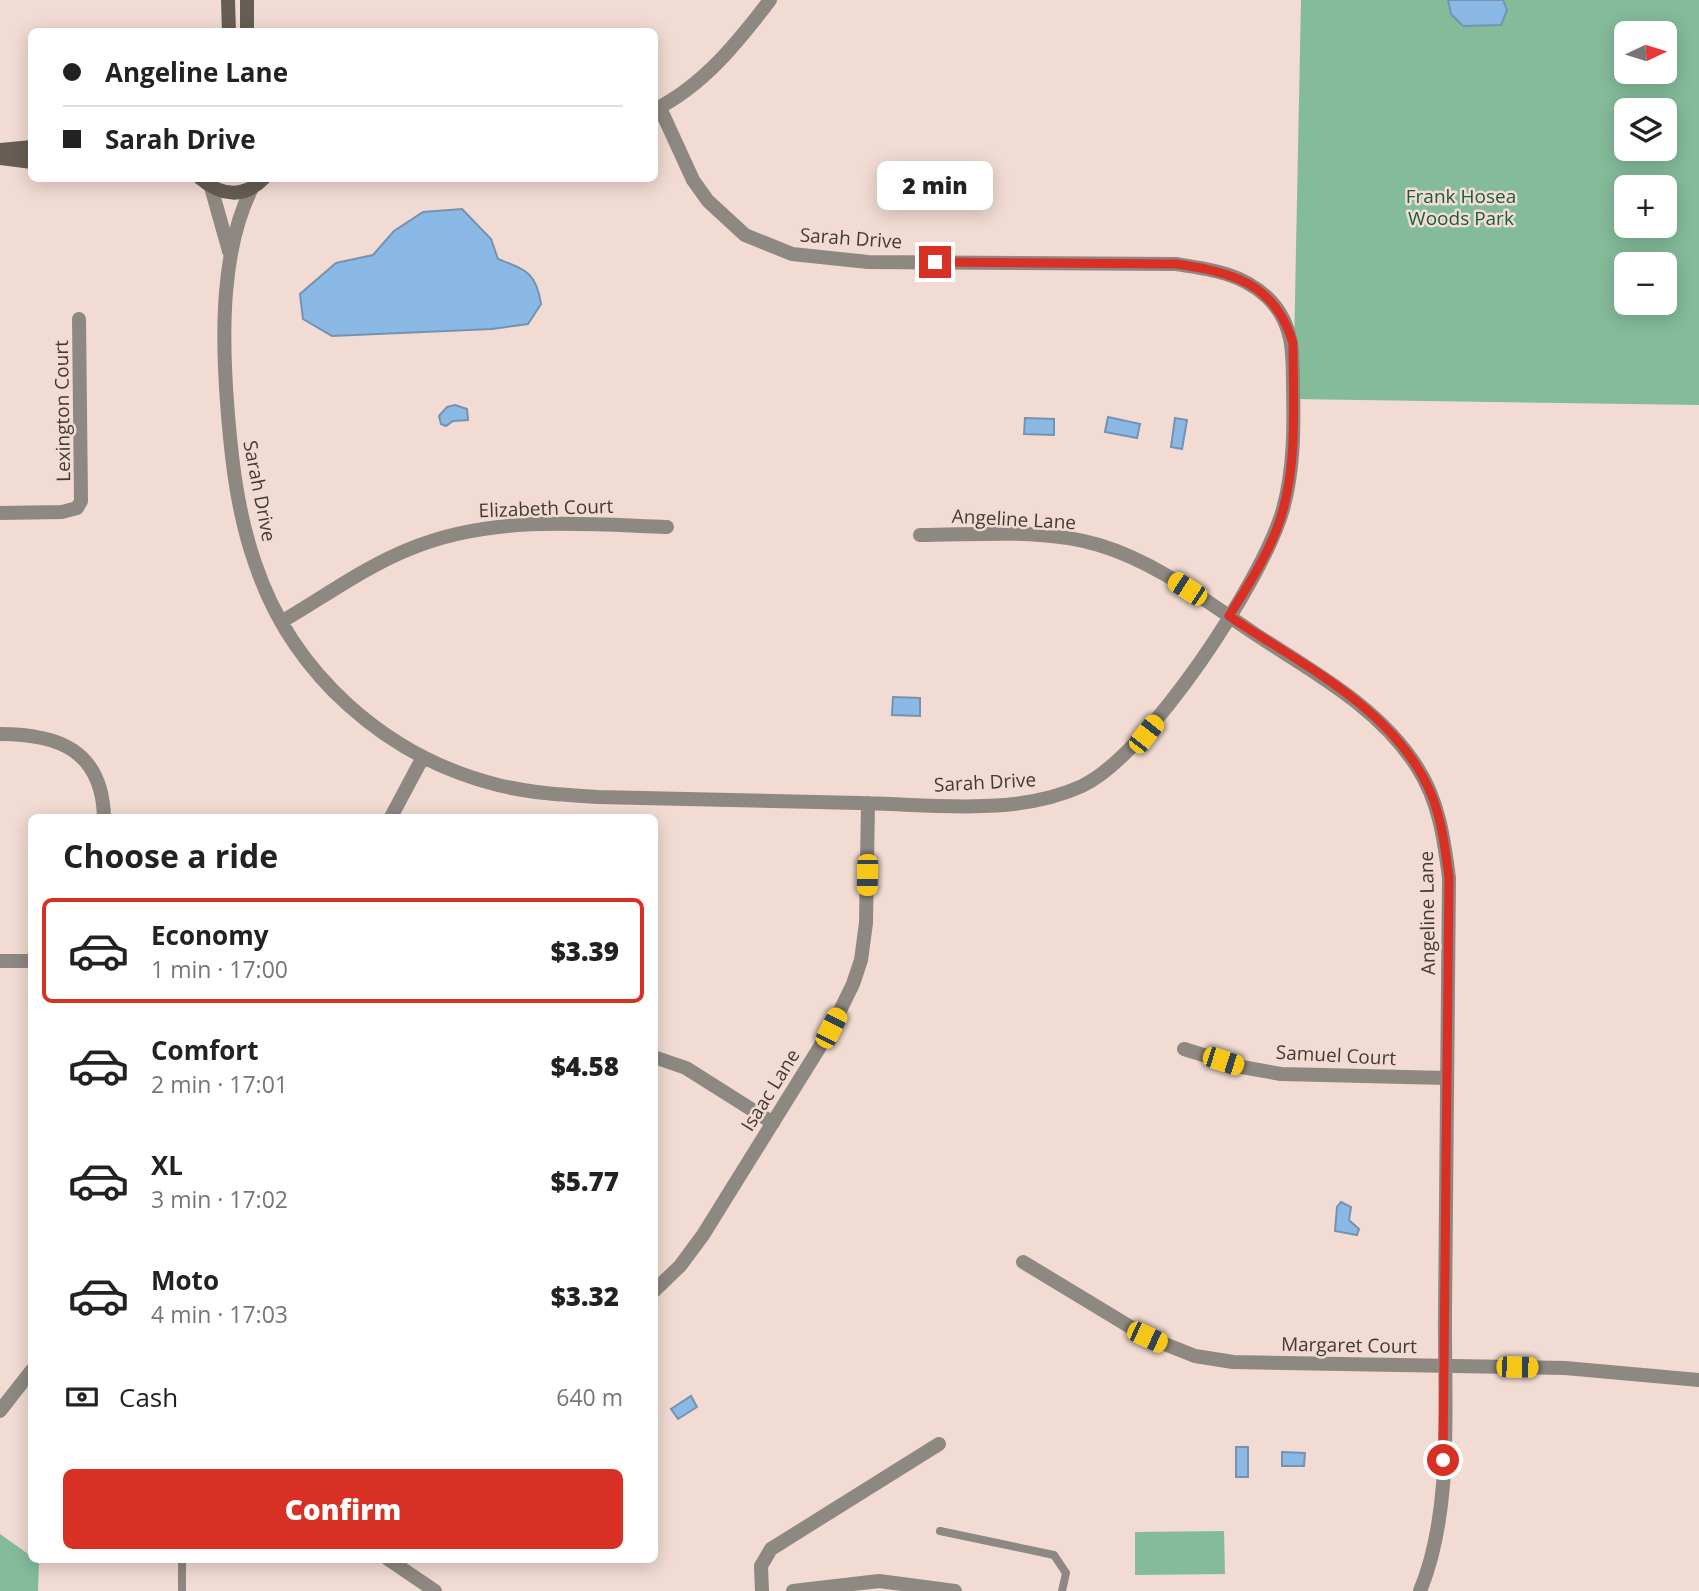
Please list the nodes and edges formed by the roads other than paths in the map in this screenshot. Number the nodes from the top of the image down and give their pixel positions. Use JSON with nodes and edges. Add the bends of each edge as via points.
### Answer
{"nodes":[{"id":1,"x":228,"y":0,"type":"edge"},
{"id":2,"x":247,"y":0,"type":"edge"},
{"id":3,"x":770,"y":0,"type":"edge"},
{"id":4,"x":229,"y":28,"type":"edge"},
{"id":5,"x":247,"y":28,"type":"edge"},
{"id":6,"x":658,"y":108,"type":"edge"},
{"id":7,"x":658,"y":111,"type":"edge"},
{"id":8,"x":28,"y":147,"type":"edge"},
{"id":9,"x":0,"y":150,"type":"edge"},
{"id":10,"x":0,"y":158,"type":"edge"},
{"id":11,"x":28,"y":162,"type":"edge"},
{"id":12,"x":260,"y":182,"type":"edge"},
{"id":13,"x":206,"y":183,"type":"edge"},
{"id":14,"x":251,"y":190,"type":"junction"},
{"id":15,"x":229,"y":252,"type":"junction"},
{"id":16,"x":79,"y":319,"type":"dead end"},
{"id":17,"x":0,"y":513,"type":"edge"},
{"id":18,"x":667,"y":527,"type":"dead end"},
{"id":19,"x":920,"y":535,"type":"dead end"},
{"id":20,"x":1229,"y":616,"type":"junction"},
{"id":21,"x":281,"y":622,"type":"junction"},
{"id":22,"x":0,"y":734,"type":"edge"},
{"id":23,"x":423,"y":757,"type":"junction"},
{"id":24,"x":868,"y":803,"type":"junction"},
{"id":25,"x":103,"y":814,"type":"edge"},
{"id":26,"x":393,"y":814,"type":"edge"},
{"id":27,"x":0,"y":961,"type":"edge"},
{"id":28,"x":28,"y":961,"type":"edge"},
{"id":29,"x":1184,"y":1049,"type":"dead end"},
{"id":30,"x":658,"y":1058,"type":"edge"},
{"id":31,"x":1447,"y":1078,"type":"junction"},
{"id":32,"x":773,"y":1123,"type":"junction"},
{"id":33,"x":1023,"y":1262,"type":"dead end"},
{"id":34,"x":658,"y":1288,"type":"edge"},
{"id":35,"x":1444,"y":1366,"type":"junction"},
{"id":36,"x":28,"y":1375,"type":"edge"},
{"id":37,"x":1699,"y":1380,"type":"edge"},
{"id":38,"x":0,"y":1412,"type":"edge"},
{"id":39,"x":939,"y":1444,"type":"dead end"},
{"id":40,"x":940,"y":1531,"type":"dead end"},
{"id":41,"x":182,"y":1563,"type":"edge"},
{"id":42,"x":394,"y":1563,"type":"edge"},
{"id":43,"x":182,"y":1591,"type":"edge"},
{"id":44,"x":435,"y":1591,"type":"edge"},
{"id":45,"x":762,"y":1591,"type":"edge"},
{"id":46,"x":793,"y":1591,"type":"edge"},
{"id":47,"x":955,"y":1591,"type":"edge"},
{"id":48,"x":1062,"y":1591,"type":"edge"},
{"id":49,"x":1420,"y":1591,"type":"edge"}],
"edges":[{"from":1,"to":4,"type":"main road"},
{"from":2,"to":5,"type":"main road"},
{"from":3,"to":6,"type":"street","via":[[725,55],[698,81]]},
{"from":7,"to":20,"type":"street","name":"Sarah Drive","via":[[708,201],[745,235],[792,254],[868,262],[1176,264],[1237,277],[1268,298],[1284,318],[1293,343],[1291,468],[1277,530]]},
{"from":8,"to":9,"type":"main road"},
{"from":10,"to":11,"type":"main road"},
{"from":12,"to":14,"type":"main road"},
{"from":13,"to":14,"type":"main road","via":[[237,194]]},
{"from":13,"to":15,"type":"street","name":"Sarah Drive"},
{"from":14,"to":15,"type":"street","name":"Sarah Drive"},
{"from":15,"to":21,"type":"street","name":"Sarah Drive","via":[[225,373],[230,438],[248,539]]},
{"from":16,"to":17,"type":"street","name":"Lexington Court","via":[[80,501],[77,508],[62,512]]},
{"from":18,"to":21,"type":"street","name":"Elizabeth Court","via":[[511,525],[447,535],[388,559]]},
{"from":19,"to":20,"type":"street","name":"Angeline Lane","via":[[1020,536],[1096,544],[1166,575]]},
{"from":20,"to":24,"type":"street","name":"Sarah Drive","via":[[1146,734],[1111,769],[1089,782],[1055,796],[1018,803]]},
{"from":20,"to":31,"type":"street","name":"Angeline Lane","via":[[1377,719],[1403,747],[1430,791],[1442,827],[1449,878]]},
{"from":21,"to":23,"type":"street","name":"Sarah Drive","via":[[342,701]]},
{"from":22,"to":25,"type":"street","via":[[44,736],[68,747],[94,775]]},
{"from":23,"to":24,"type":"street","name":"Sarah Drive","via":[[497,785],[534,792]]},
{"from":23,"to":26,"type":"street"},
{"from":24,"to":32,"type":"street","name":"Isaac Lane","via":[[866,923],[853,984]]},
{"from":27,"to":28,"type":"street"},
{"from":29,"to":31,"type":"street","name":"Samuel Court","via":[[1281,1074]]},
{"from":30,"to":32,"type":"street","via":[[686,1068]]},
{"from":31,"to":35,"type":"street","name":"Angeline Lane"},
{"from":32,"to":34,"type":"street","name":"Isaac Lane","via":[[703,1235]]},
{"from":33,"to":35,"type":"street","name":"Margaret Court","via":[[1147,1337],[1195,1356],[1233,1362]]},
{"from":35,"to":37,"type":"street","name":"Margaret Court","via":[[1578,1368]]},
{"from":35,"to":49,"type":"street","name":"Angeline Lane","via":[[1441,1503],[1436,1541]]},
{"from":36,"to":38,"type":"street"},
{"from":39,"to":45,"type":"street","via":[[771,1549],[761,1566]]},
{"from":40,"to":48,"type":"lane","via":[[1054,1555],[1066,1573]]},
{"from":41,"to":43,"type":"lane"},
{"from":42,"to":44,"type":"street"},
{"from":46,"to":47,"type":"street","via":[[879,1581]]}]}
